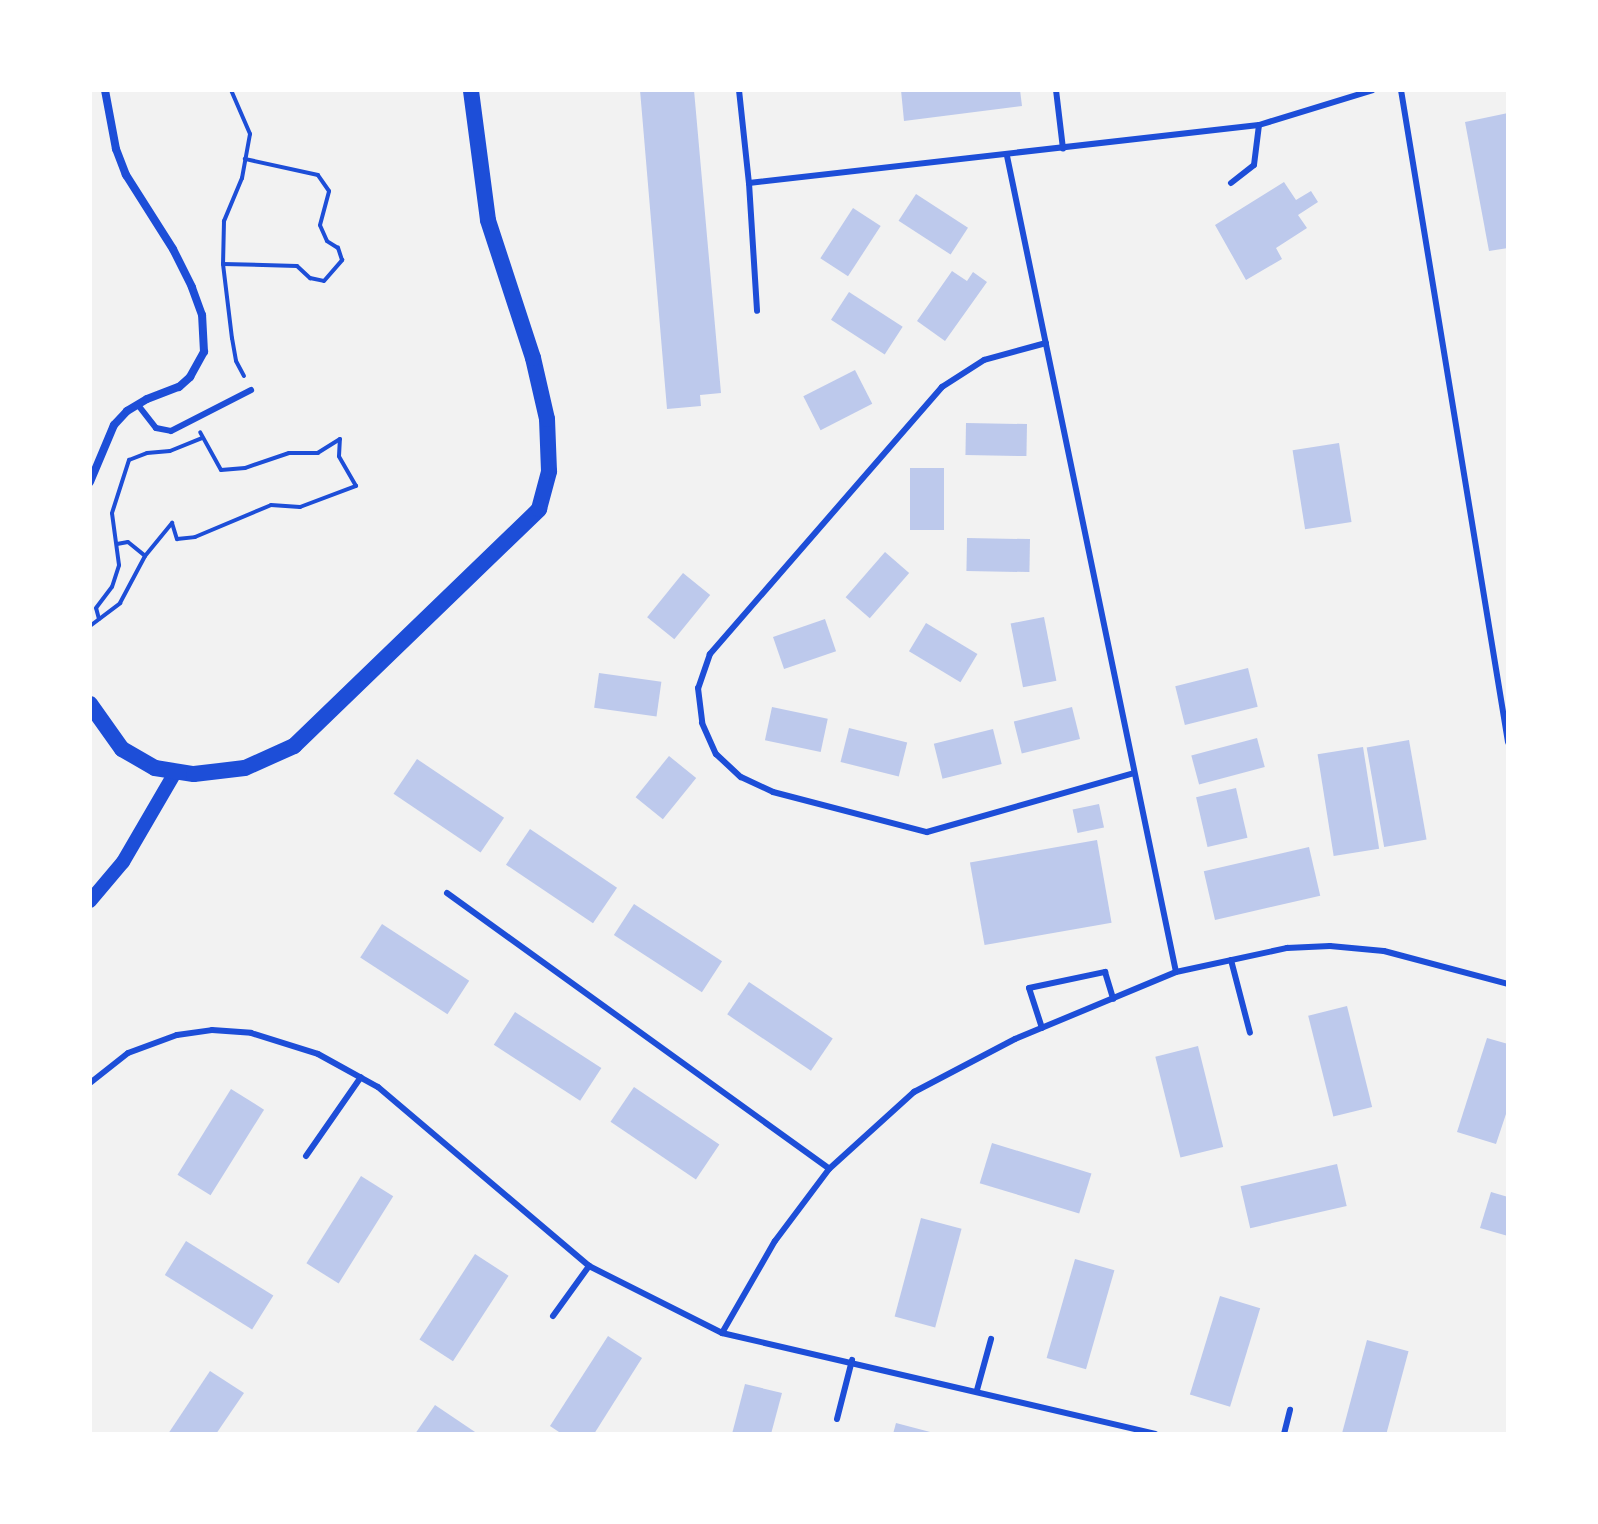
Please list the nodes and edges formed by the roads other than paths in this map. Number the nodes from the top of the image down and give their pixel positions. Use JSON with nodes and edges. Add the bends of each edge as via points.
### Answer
{"nodes":[{"id":1,"x":105,"y":90,"type":"edge"},
{"id":2,"x":471,"y":90,"type":"edge"},
{"id":3,"x":739,"y":90,"type":"edge"},
{"id":4,"x":1056,"y":90,"type":"edge"},
{"id":5,"x":1373,"y":90,"type":"edge"},
{"id":6,"x":1401,"y":90,"type":"edge"},
{"id":7,"x":1259,"y":125,"type":"junction"},
{"id":8,"x":1063,"y":149,"type":"junction"},
{"id":9,"x":1007,"y":156,"type":"junction"},
{"id":10,"x":749,"y":183,"type":"junction"},
{"id":11,"x":1231,"y":183,"type":"dead end"},
{"id":12,"x":757,"y":311,"type":"dead end"},
{"id":13,"x":1046,"y":343,"type":"junction"},
{"id":14,"x":251,"y":390,"type":"road end"},
{"id":15,"x":138,"y":405,"type":"junction"},
{"id":16,"x":90,"y":482,"type":"edge"},
{"id":17,"x":90,"y":704,"type":"edge"},
{"id":18,"x":1508,"y":742,"type":"edge"},
{"id":19,"x":176,"y":771,"type":"junction"},
{"id":20,"x":1134,"y":773,"type":"junction"},
{"id":21,"x":447,"y":893,"type":"dead end"},
{"id":22,"x":90,"y":901,"type":"edge"},
{"id":23,"x":1231,"y":960,"type":"junction"},
{"id":24,"x":1176,"y":972,"type":"junction"},
{"id":25,"x":1508,"y":984,"type":"edge"},
{"id":26,"x":1113,"y":999,"type":"junction"},
{"id":27,"x":1042,"y":1028,"type":"junction"},
{"id":28,"x":1250,"y":1033,"type":"dead end"},
{"id":29,"x":361,"y":1077,"type":"junction"},
{"id":30,"x":90,"y":1083,"type":"edge"},
{"id":31,"x":306,"y":1156,"type":"dead end"},
{"id":32,"x":829,"y":1169,"type":"junction"},
{"id":33,"x":589,"y":1266,"type":"junction"},
{"id":34,"x":553,"y":1316,"type":"dead end"},
{"id":35,"x":722,"y":1333,"type":"junction"},
{"id":36,"x":991,"y":1339,"type":"dead end"},
{"id":37,"x":852,"y":1360,"type":"junction"},
{"id":38,"x":977,"y":1390,"type":"junction"},
{"id":39,"x":1290,"y":1410,"type":"dead end"},
{"id":40,"x":837,"y":1419,"type":"dead end"},
{"id":41,"x":1135,"y":1431,"type":"edge"},
{"id":42,"x":1155,"y":1434,"type":"edge"},
{"id":43,"x":1284,"y":1434,"type":"edge"}],
"edges":[{"from":1,"to":15,"type":"street","via":[[126,175],[184,270],[203,325],[204,352],[190,377]]},
{"from":2,"to":19,"type":"main road","via":[[488,220],[547,419],[549,471],[539,509],[294,746],[245,768]]},
{"from":3,"to":10,"type":"lane"},
{"from":4,"to":8,"type":"lane"},
{"from":5,"to":7,"type":"lane"},
{"from":6,"to":18,"type":"lane"},
{"from":7,"to":8,"type":"lane"},
{"from":7,"to":11,"type":"lane","via":[[1254,165]]},
{"from":8,"to":9,"type":"lane"},
{"from":9,"to":10,"type":"lane"},
{"from":9,"to":13,"type":"lane"},
{"from":10,"to":12,"type":"lane"},
{"from":13,"to":20,"type":"lane"},
{"from":13,"to":20,"type":"lane","via":[[984,360],[942,387],[710,654],[698,688],[702,723],[716,754],[741,777],[773,792],[927,832]]},
{"from":14,"to":15,"type":"lane","via":[[171,431],[156,428]]},
{"from":15,"to":16,"type":"street","via":[[114,425]]},
{"from":17,"to":19,"type":"main road","via":[[122,749],[155,768]]},
{"from":19,"to":22,"type":"street","via":[[123,862]]},
{"from":20,"to":24,"type":"lane"},
{"from":21,"to":32,"type":"lane"},
{"from":23,"to":24,"type":"lane"},
{"from":23,"to":25,"type":"lane","via":[[1287,948],[1330,946],[1384,951]]},
{"from":23,"to":28,"type":"lane"},
{"from":24,"to":26,"type":"lane"},
{"from":26,"to":27,"type":"lane"},
{"from":26,"to":27,"type":"lane","via":[[1105,972],[1029,988]]},
{"from":27,"to":32,"type":"lane","via":[[914,1092]]},
{"from":29,"to":30,"type":"lane","via":[[318,1054],[277,1041],[212,1030],[177,1035],[128,1053]]},
{"from":29,"to":31,"type":"lane"},
{"from":29,"to":33,"type":"lane"},
{"from":32,"to":35,"type":"lane","via":[[775,1241]]},
{"from":33,"to":34,"type":"lane"},
{"from":33,"to":35,"type":"lane"},
{"from":35,"to":37,"type":"lane"},
{"from":36,"to":38,"type":"lane"},
{"from":37,"to":38,"type":"lane"},
{"from":37,"to":40,"type":"lane"},
{"from":38,"to":41,"type":"lane"},
{"from":39,"to":43,"type":"lane"},
{"from":41,"to":42,"type":"lane"}]}
